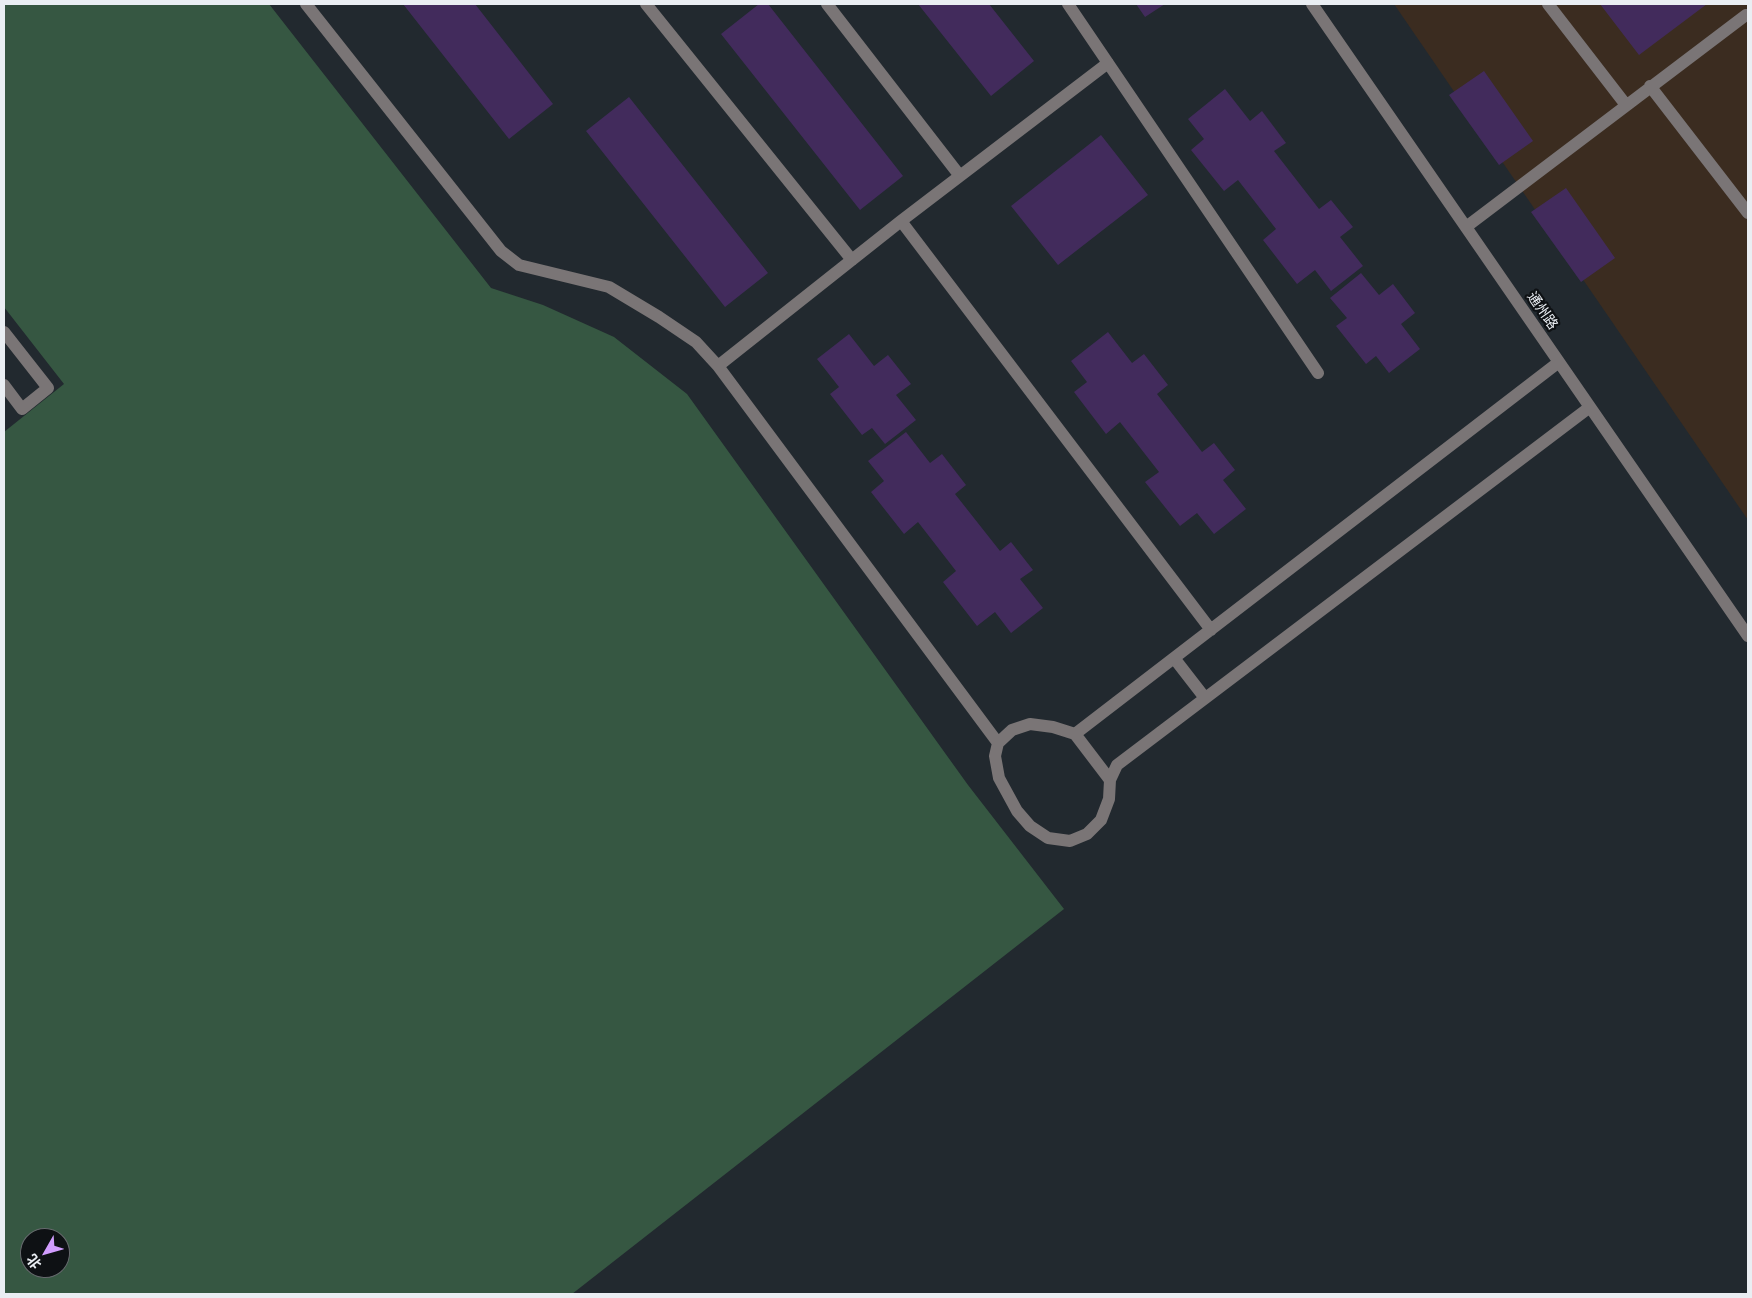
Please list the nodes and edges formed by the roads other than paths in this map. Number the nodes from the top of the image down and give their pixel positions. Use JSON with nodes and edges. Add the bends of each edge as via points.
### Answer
{"nodes":[{"id":1,"x":306,"y":4,"type":"edge"},
{"id":2,"x":646,"y":4,"type":"edge"},
{"id":3,"x":826,"y":4,"type":"edge"},
{"id":4,"x":1068,"y":4,"type":"edge"},
{"id":5,"x":1312,"y":4,"type":"edge"},
{"id":6,"x":1548,"y":4,"type":"edge"},
{"id":7,"x":1746,"y":15,"type":"dead end"},
{"id":8,"x":1108,"y":63,"type":"junction"},
{"id":9,"x":1650,"y":86,"type":"junction"},
{"id":10,"x":1626,"y":105,"type":"junction"},
{"id":11,"x":960,"y":176,"type":"junction"},
{"id":12,"x":1748,"y":213,"type":"edge"},
{"id":13,"x":901,"y":221,"type":"junction"},
{"id":14,"x":1466,"y":227,"type":"junction"},
{"id":15,"x":852,"y":260,"type":"junction"},
{"id":16,"x":4,"y":332,"type":"edge"},
{"id":17,"x":1559,"y":362,"type":"junction"},
{"id":18,"x":718,"y":366,"type":"junction"},
{"id":19,"x":1318,"y":373,"type":"dead end"},
{"id":20,"x":4,"y":385,"type":"edge"},
{"id":21,"x":1590,"y":407,"type":"junction"},
{"id":22,"x":1211,"y":630,"type":"junction"},
{"id":23,"x":1748,"y":636,"type":"edge"},
{"id":24,"x":1174,"y":658,"type":"junction"},
{"id":25,"x":1205,"y":698,"type":"junction"},
{"id":26,"x":1075,"y":734,"type":"junction"},
{"id":27,"x":998,"y":744,"type":"junction"},
{"id":28,"x":1110,"y":780,"type":"junction"}],
"edges":[{"from":1,"to":18,"type":"street","via":[[501,251],[519,265],[609,287],[696,342]]},
{"from":2,"to":15,"type":"street"},
{"from":3,"to":11,"type":"street"},
{"from":4,"to":8,"type":"street"},
{"from":5,"to":14,"type":"street","name":"通州路"},
{"from":6,"to":10,"type":"street"},
{"from":7,"to":9,"type":"street"},
{"from":8,"to":11,"type":"street"},
{"from":8,"to":19,"type":"street"},
{"from":9,"to":10,"type":"street"},
{"from":9,"to":12,"type":"street"},
{"from":10,"to":14,"type":"street"},
{"from":11,"to":13,"type":"street"},
{"from":13,"to":15,"type":"street"},
{"from":13,"to":22,"type":"street"},
{"from":14,"to":17,"type":"street","name":"通州路"},
{"from":15,"to":18,"type":"street"},
{"from":16,"to":20,"type":"street","via":[[48,388],[22,409]]},
{"from":17,"to":21,"type":"street","name":"通州路"},
{"from":17,"to":22,"type":"street"},
{"from":18,"to":27,"type":"street"},
{"from":21,"to":23,"type":"street","name":"通州路"},
{"from":21,"to":25,"type":"street"},
{"from":22,"to":24,"type":"street"},
{"from":24,"to":25,"type":"street"},
{"from":24,"to":26,"type":"street"},
{"from":25,"to":28,"type":"street","via":[[1117,765]]},
{"from":26,"to":27,"type":"street","via":[[1030,724],[1012,730]]},
{"from":26,"to":28,"type":"street"},
{"from":27,"to":28,"type":"street","via":[[995,756],[999,778],[1008,796],[1030,826],[1048,838],[1070,841],[1087,834],[1102,820]]}]}
